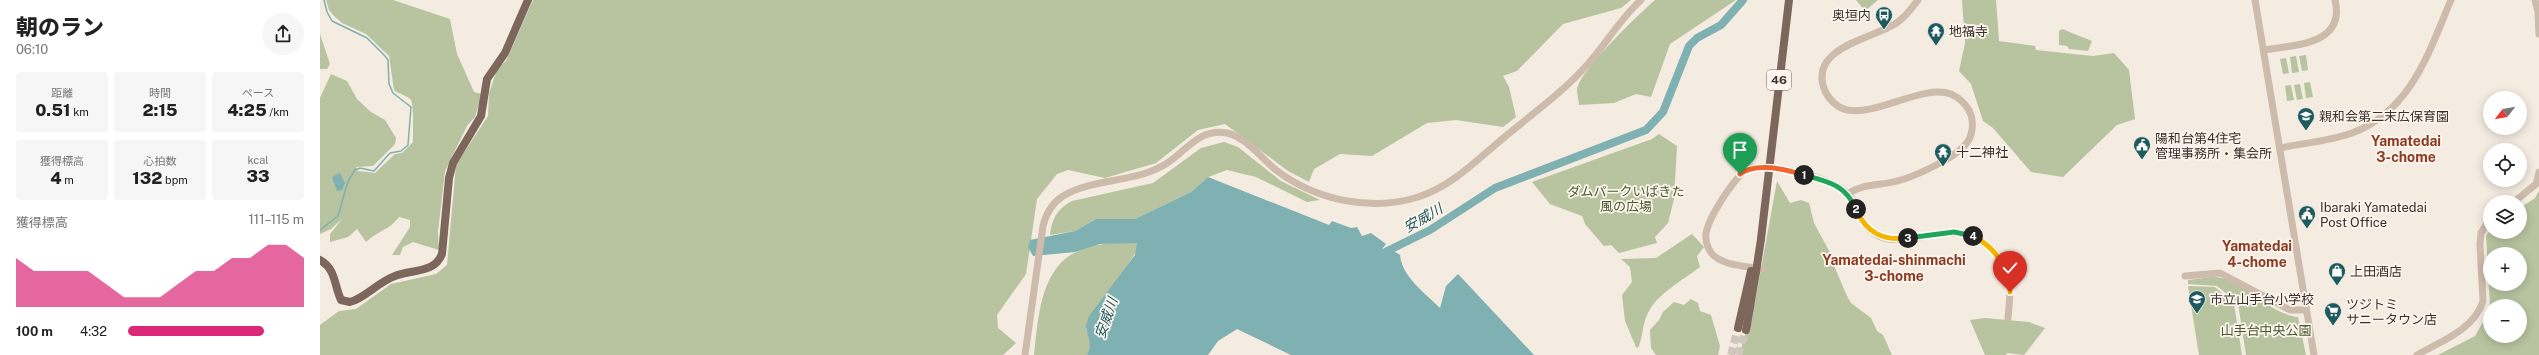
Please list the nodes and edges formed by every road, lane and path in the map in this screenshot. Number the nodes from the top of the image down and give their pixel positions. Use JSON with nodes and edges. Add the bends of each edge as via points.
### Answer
{"nodes":[{"id":1,"x":528,"y":0,"type":"edge"},
{"id":2,"x":1641,"y":0,"type":"edge"},
{"id":3,"x":1789,"y":0,"type":"edge"},
{"id":4,"x":1918,"y":0,"type":"edge"},
{"id":5,"x":2255,"y":0,"type":"edge"},
{"id":6,"x":2335,"y":0,"type":"edge"},
{"id":7,"x":2451,"y":0,"type":"edge"},
{"id":8,"x":2535,"y":0,"type":"edge"},
{"id":9,"x":2539,"y":34,"type":"edge"},
{"id":10,"x":2264,"y":50,"type":"junction"},
{"id":11,"x":2280,"y":148,"type":"junction"},
{"id":12,"x":1769,"y":165,"type":"junction"},
{"id":13,"x":2539,"y":172,"type":"edge"},
{"id":14,"x":1848,"y":194,"type":"junction"},
{"id":15,"x":2523,"y":195,"type":"edge"},
{"id":16,"x":2483,"y":230,"type":"edge"},
{"id":17,"x":320,"y":260,"type":"edge"},
{"id":18,"x":1756,"y":271,"type":"junction"},
{"id":19,"x":2185,"y":276,"type":"dead end"},
{"id":20,"x":2306,"y":310,"type":"junction"},
{"id":21,"x":2008,"y":318,"type":"dead end"},
{"id":22,"x":1742,"y":329,"type":"tunnel mouth"},
{"id":23,"x":1025,"y":355,"type":"edge"},
{"id":24,"x":2314,"y":355,"type":"edge"},
{"id":25,"x":2417,"y":355,"type":"edge"}],
"edges":[{"from":1,"to":17,"type":"main road","via":[[505,53],[487,79],[481,116],[453,163],[440,260],[431,268],[389,278],[350,302],[341,300],[333,272]]},
{"from":2,"to":23,"type":"street","via":[[1588,64],[1563,89],[1451,181],[1420,197],[1393,203],[1353,202],[1322,195],[1296,183],[1248,145],[1224,133],[1206,134],[1159,167],[1067,194],[1051,207],[1043,226]]},
{"from":3,"to":12,"type":"main road","number":"46"},
{"from":4,"to":14,"type":"street","via":[[1895,24],[1851,44],[1830,57],[1824,68],[1824,88],[1835,104],[1854,110],[1935,92],[1949,94],[1960,99],[1969,110],[1972,124],[1969,138],[1961,149],[1913,175],[1893,182],[1865,185]]},
{"from":5,"to":10,"type":"street"},
{"from":6,"to":10,"type":"street","via":[[2334,25],[2323,37],[2312,42]]},
{"from":7,"to":11,"type":"street","via":[[2420,71],[2399,102],[2378,120],[2353,132]]},
{"from":8,"to":9,"type":"street"},
{"from":10,"to":11,"type":"street"},
{"from":11,"to":20,"type":"street"},
{"from":12,"to":14,"type":"street","via":[[1828,182]]},
{"from":12,"to":18,"type":"main road","number":"46","bridge":true,"via":[[1758,238]]},
{"from":12,"to":18,"type":"street","via":[[1745,170],[1735,179],[1706,234],[1709,249],[1718,259]]},
{"from":13,"to":15,"type":"street","via":[[2536,184]]},
{"from":14,"to":21,"type":"street","via":[[1866,227],[1882,237],[1899,239],[1954,232],[1971,236],[1988,246],[2000,258],[2007,273],[2010,292]]},
{"from":16,"to":25,"type":"street","via":[[2483,301],[2480,311],[2467,326]]},
{"from":18,"to":22,"type":"main road","number":"46"},
{"from":19,"to":20,"type":"street","via":[[2220,273],[2290,310]]},
{"from":20,"to":24,"type":"street"}]}
